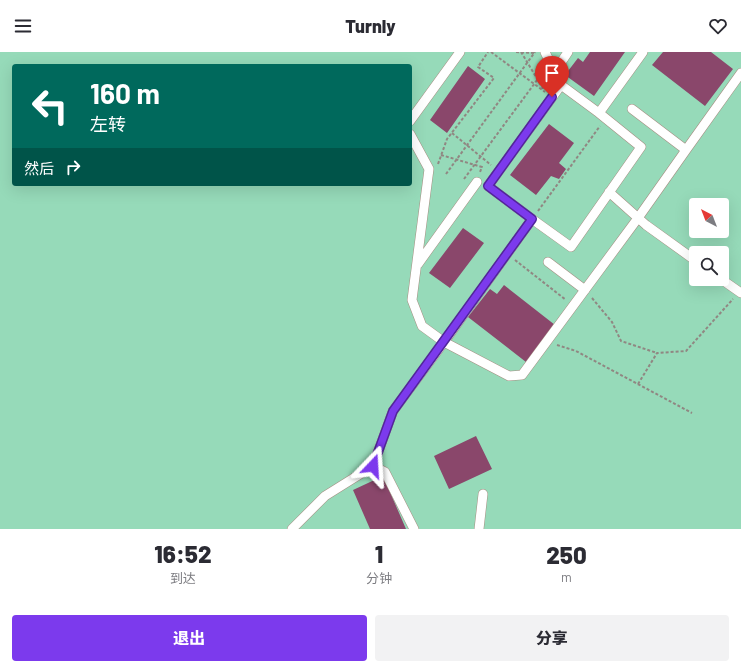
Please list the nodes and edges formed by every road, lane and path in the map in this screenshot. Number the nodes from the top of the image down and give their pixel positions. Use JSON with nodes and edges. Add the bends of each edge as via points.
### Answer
{"nodes":[{"id":1,"x":460,"y":52,"type":"edge"},
{"id":2,"x":490,"y":52,"type":"edge"},
{"id":3,"x":516,"y":52,"type":"edge"},
{"id":4,"x":521,"y":52,"type":"edge"},
{"id":5,"x":568,"y":52,"type":"edge"},
{"id":6,"x":643,"y":52,"type":"edge"},
{"id":7,"x":535,"y":53,"type":"edge"},
{"id":8,"x":547,"y":56,"type":"edge"},
{"id":9,"x":528,"y":63,"type":"junction"},
{"id":10,"x":520,"y":73,"type":"junction"},
{"id":11,"x":554,"y":73,"type":"junction"},
{"id":12,"x":741,"y":73,"type":"edge"},
{"id":13,"x":538,"y":79,"type":"junction"},
{"id":14,"x":534,"y":84,"type":"junction"},
{"id":15,"x":561,"y":85,"type":"junction"},
{"id":16,"x":632,"y":109,"type":"dead end"},
{"id":17,"x":602,"y":116,"type":"junction"},
{"id":18,"x":412,"y":118,"type":"edge"},
{"id":19,"x":452,"y":133,"type":"junction"},
{"id":20,"x":412,"y":138,"type":"edge"},
{"id":21,"x":467,"y":146,"type":"junction"},
{"id":22,"x":686,"y":150,"type":"junction"},
{"id":23,"x":441,"y":155,"type":"junction"},
{"id":24,"x":481,"y":157,"type":"junction"},
{"id":25,"x":457,"y":160,"type":"junction"},
{"id":26,"x":475,"y":165,"type":"junction"},
{"id":27,"x":437,"y":166,"type":"dead end"},
{"id":28,"x":499,"y":172,"type":"junction"},
{"id":29,"x":446,"y":174,"type":"dead end"},
{"id":30,"x":464,"y":179,"type":"dead end"},
{"id":31,"x":477,"y":182,"type":"joint"},
{"id":32,"x":609,"y":192,"type":"junction"},
{"id":33,"x":638,"y":218,"type":"junction"},
{"id":34,"x":532,"y":219,"type":"junction"},
{"id":35,"x":689,"y":256,"type":"edge"},
{"id":36,"x":515,"y":260,"type":"dead end"},
{"id":37,"x":548,"y":262,"type":"dead end"},
{"id":38,"x":417,"y":266,"type":"junction"},
{"id":39,"x":729,"y":284,"type":"edge"},
{"id":40,"x":585,"y":290,"type":"junction"},
{"id":41,"x":740,"y":292,"type":"edge"},
{"id":42,"x":573,"y":306,"type":"junction"},
{"id":43,"x":444,"y":342,"type":"junction"},
{"id":44,"x":547,"y":342,"type":"junction"},
{"id":45,"x":658,"y":352,"type":"junction"},
{"id":46,"x":638,"y":384,"type":"junction"},
{"id":47,"x":692,"y":413,"type":"dead end"},
{"id":48,"x":373,"y":466,"type":"junction"},
{"id":49,"x":483,"y":494,"type":"dead end"},
{"id":50,"x":292,"y":529,"type":"edge"},
{"id":51,"x":414,"y":529,"type":"edge"},
{"id":52,"x":479,"y":529,"type":"edge"}],
"edges":[{"from":1,"to":18,"type":"street"},
{"from":2,"to":10,"type":"path"},
{"from":2,"to":19,"type":"path","via":[[478,67],[494,78]]},
{"from":3,"to":4,"type":"path"},
{"from":4,"to":7,"type":"path"},
{"from":4,"to":9,"type":"path"},
{"from":5,"to":11,"type":"street"},
{"from":6,"to":17,"type":"street"},
{"from":7,"to":8,"type":"path"},
{"from":7,"to":9,"type":"path"},
{"from":8,"to":11,"type":"street"},
{"from":8,"to":13,"type":"path"},
{"from":9,"to":10,"type":"path"},
{"from":9,"to":13,"type":"path"},
{"from":10,"to":14,"type":"path"},
{"from":10,"to":21,"type":"path"},
{"from":11,"to":15,"type":"street"},
{"from":12,"to":22,"type":"street"},
{"from":13,"to":14,"type":"path"},
{"from":13,"to":14,"type":"path","via":[[546,93]]},
{"from":14,"to":24,"type":"path"},
{"from":15,"to":17,"type":"street"},
{"from":15,"to":28,"type":"street"},
{"from":16,"to":22,"type":"street"},
{"from":17,"to":32,"type":"street","via":[[640,147]]},
{"from":17,"to":34,"type":"path"},
{"from":19,"to":21,"type":"path"},
{"from":19,"to":23,"type":"path"},
{"from":20,"to":38,"type":"street","via":[[429,169]]},
{"from":21,"to":24,"type":"path"},
{"from":21,"to":25,"type":"path"},
{"from":22,"to":33,"type":"street"},
{"from":23,"to":25,"type":"path"},
{"from":23,"to":27,"type":"path"},
{"from":24,"to":26,"type":"path"},
{"from":24,"to":28,"type":"path"},
{"from":25,"to":26,"type":"path"},
{"from":25,"to":29,"type":"path"},
{"from":26,"to":30,"type":"path"},
{"from":26,"to":31,"type":"path","via":[[482,167]]},
{"from":28,"to":34,"type":"street","via":[[488,186]]},
{"from":31,"to":38,"type":"street"},
{"from":32,"to":33,"type":"street"},
{"from":32,"to":34,"type":"street","via":[[571,247]]},
{"from":33,"to":35,"type":"street"},
{"from":33,"to":40,"type":"street"},
{"from":34,"to":43,"type":"street"},
{"from":36,"to":42,"type":"path"},
{"from":37,"to":40,"type":"street"},
{"from":38,"to":43,"type":"street","via":[[412,300],[422,326]]},
{"from":39,"to":41,"type":"street"},
{"from":40,"to":42,"type":"street"},
{"from":40,"to":45,"type":"path","via":[[612,322],[621,341]]},
{"from":41,"to":45,"type":"path","via":[[686,351]]},
{"from":42,"to":44,"type":"street"},
{"from":43,"to":44,"type":"street","via":[[509,376],[522,375]]},
{"from":43,"to":48,"type":"street","via":[[393,411]]},
{"from":44,"to":46,"type":"path","via":[[576,351]]},
{"from":45,"to":46,"type":"path"},
{"from":46,"to":47,"type":"path"},
{"from":48,"to":50,"type":"street","via":[[325,496]]},
{"from":48,"to":51,"type":"street","via":[[385,472]]},
{"from":49,"to":52,"type":"street"}]}
